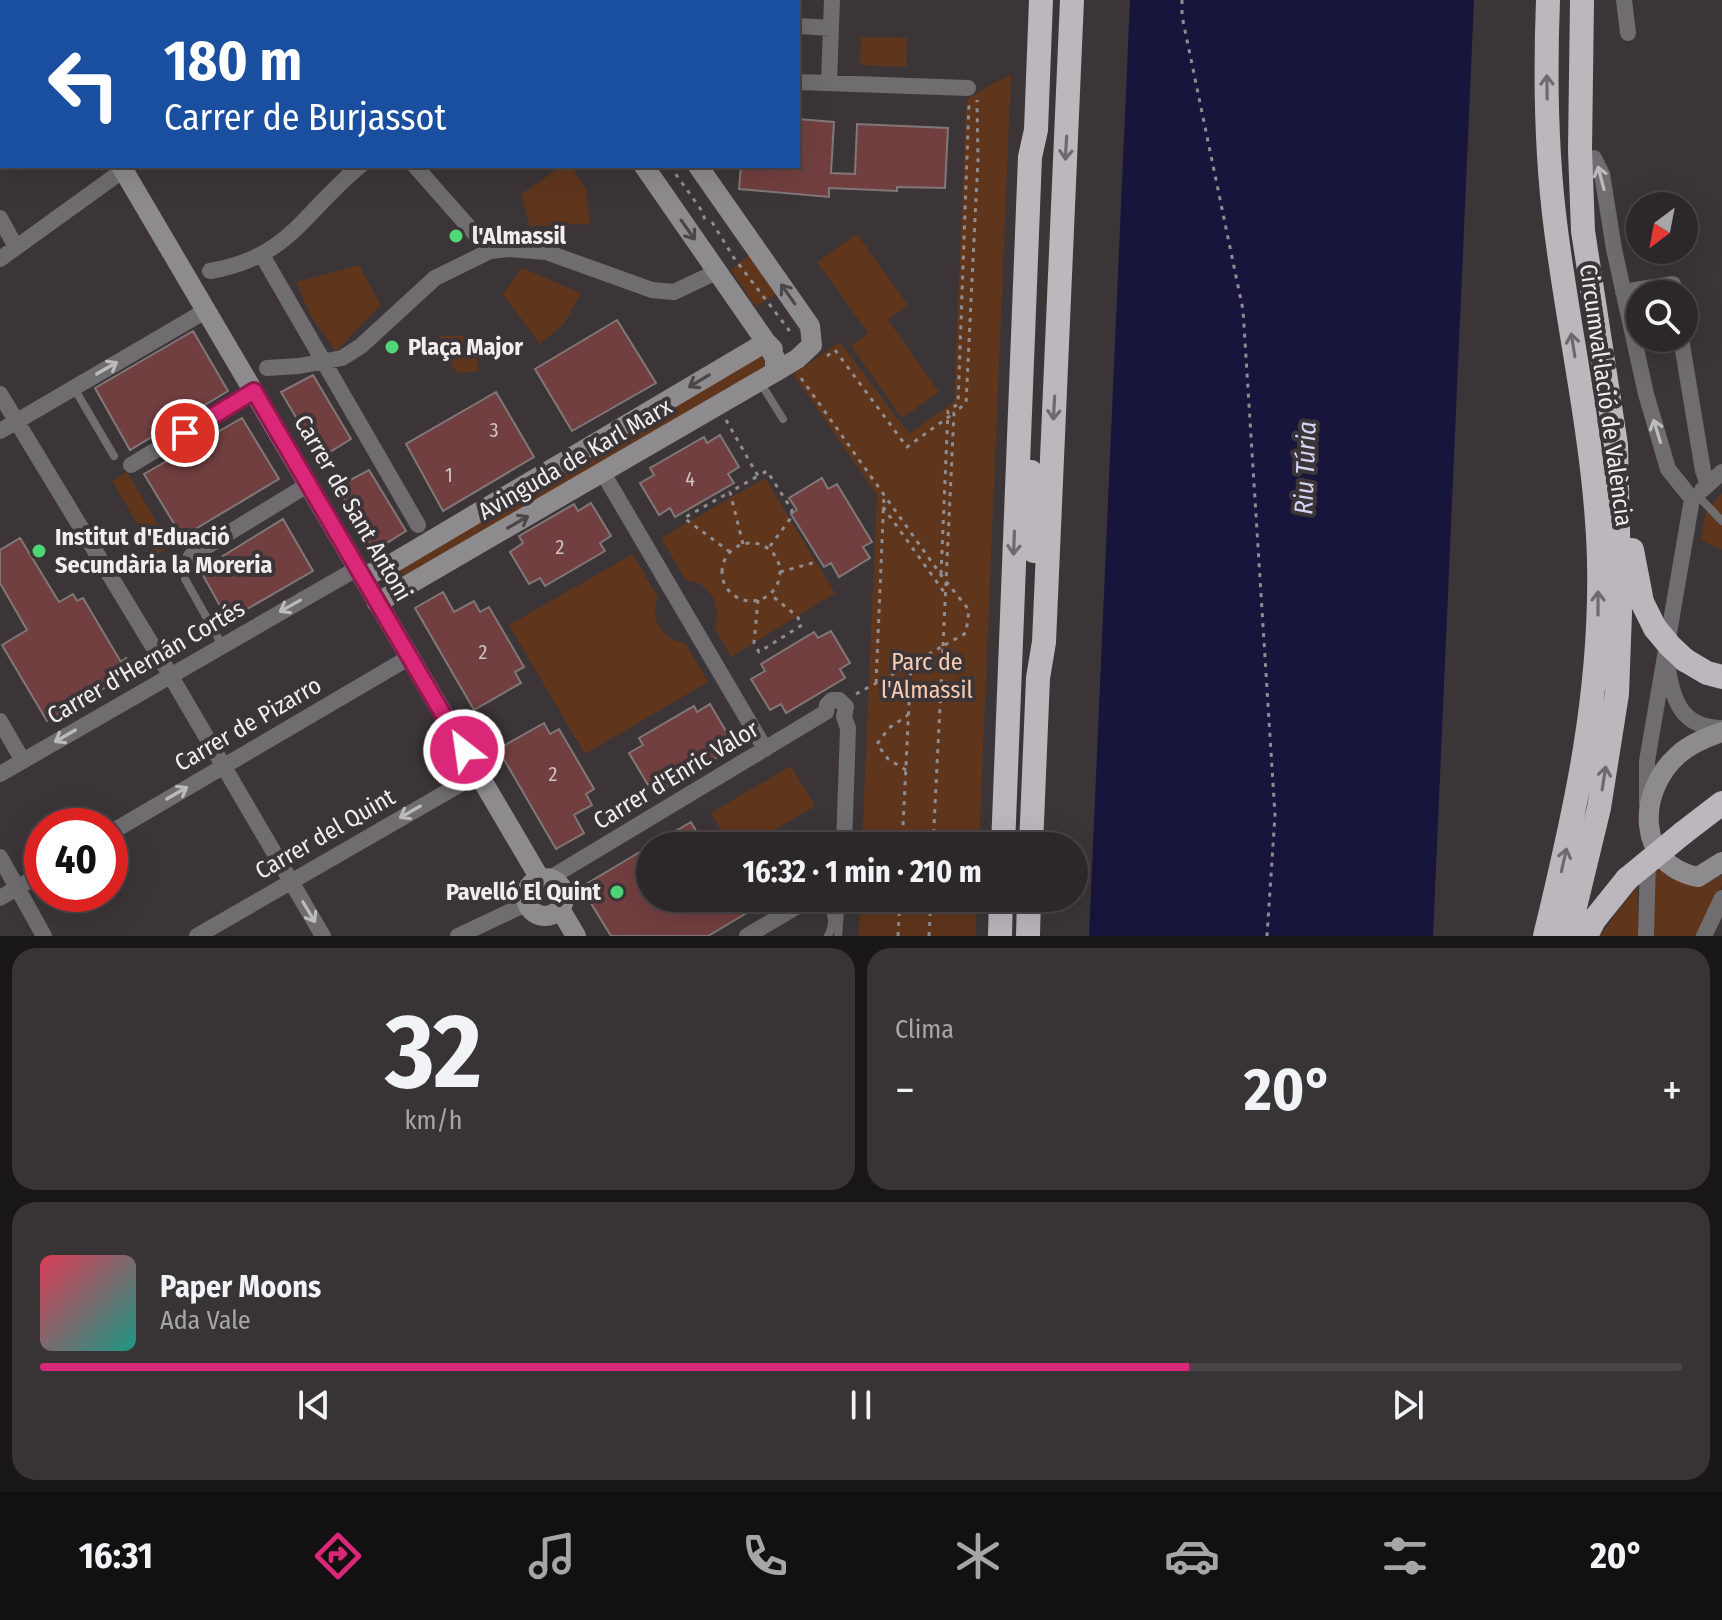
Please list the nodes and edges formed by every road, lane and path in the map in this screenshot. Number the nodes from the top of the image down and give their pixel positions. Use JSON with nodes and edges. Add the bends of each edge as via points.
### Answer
{"nodes":[{"id":1,"x":832,"y":0,"type":"edge"},
{"id":2,"x":1041,"y":0,"type":"edge"},
{"id":3,"x":1072,"y":0,"type":"edge"},
{"id":4,"x":1182,"y":0,"type":"edge"},
{"id":5,"x":1548,"y":0,"type":"edge"},
{"id":6,"x":1582,"y":0,"type":"edge"},
{"id":7,"x":1624,"y":0,"type":"edge"},
{"id":8,"x":800,"y":26,"type":"edge"},
{"id":9,"x":831,"y":28,"type":"junction"},
{"id":10,"x":1628,"y":33,"type":"dead end"},
{"id":11,"x":800,"y":82,"type":"edge"},
{"id":12,"x":829,"y":82,"type":"junction"},
{"id":13,"x":968,"y":88,"type":"junction"},
{"id":14,"x":1036,"y":130,"type":"junction"},
{"id":15,"x":1594,"y":158,"type":"dead end"},
{"id":16,"x":123,"y":168,"type":"edge"},
{"id":17,"x":125,"y":168,"type":"edge"},
{"id":18,"x":358,"y":168,"type":"edge"},
{"id":19,"x":417,"y":168,"type":"edge"},
{"id":20,"x":645,"y":168,"type":"edge"},
{"id":21,"x":671,"y":168,"type":"edge"},
{"id":22,"x":699,"y":168,"type":"edge"},
{"id":23,"x":0,"y":218,"type":"edge"},
{"id":24,"x":712,"y":222,"type":"dead end"},
{"id":25,"x":16,"y":247,"type":"junction"},
{"id":26,"x":490,"y":251,"type":"junction"},
{"id":27,"x":262,"y":255,"type":"junction"},
{"id":28,"x":734,"y":258,"type":"junction"},
{"id":29,"x":0,"y":259,"type":"edge"},
{"id":30,"x":210,"y":271,"type":"dead end"},
{"id":31,"x":710,"y":275,"type":"dead end"},
{"id":32,"x":1623,"y":292,"type":"junction"},
{"id":33,"x":1626,"y":292,"type":"edge"},
{"id":34,"x":207,"y":310,"type":"junction"},
{"id":35,"x":766,"y":342,"type":"junction"},
{"id":36,"x":1683,"y":352,"type":"edge"},
{"id":37,"x":809,"y":356,"type":"junction"},
{"id":38,"x":323,"y":362,"type":"junction"},
{"id":39,"x":267,"y":368,"type":"dead end"},
{"id":40,"x":768,"y":377,"type":"junction"},
{"id":41,"x":802,"y":380,"type":"dead end"},
{"id":42,"x":73,"y":387,"type":"junction"},
{"id":43,"x":254,"y":391,"type":"junction"},
{"id":44,"x":0,"y":394,"type":"edge"},
{"id":45,"x":718,"y":406,"type":"junction"},
{"id":46,"x":954,"y":413,"type":"junction"},
{"id":47,"x":948,"y":417,"type":"junction"},
{"id":48,"x":783,"y":419,"type":"dead end"},
{"id":49,"x":16,"y":422,"type":"junction"},
{"id":50,"x":0,"y":431,"type":"edge"},
{"id":51,"x":1616,"y":445,"type":"junction"},
{"id":52,"x":114,"y":456,"type":"dead end"},
{"id":53,"x":131,"y":465,"type":"dead end"},
{"id":54,"x":392,"y":472,"type":"dead end"},
{"id":55,"x":1722,"y":472,"type":"edge"},
{"id":56,"x":603,"y":473,"type":"junction"},
{"id":57,"x":758,"y":476,"type":"junction"},
{"id":58,"x":309,"y":484,"type":"junction"},
{"id":59,"x":730,"y":492,"type":"junction"},
{"id":60,"x":1699,"y":493,"type":"junction"},
{"id":61,"x":884,"y":495,"type":"junction"},
{"id":62,"x":883,"y":507,"type":"junction"},
{"id":63,"x":1722,"y":521,"type":"edge"},
{"id":64,"x":455,"y":526,"type":"junction"},
{"id":65,"x":428,"y":534,"type":"junction"},
{"id":66,"x":743,"y":544,"type":"junction"},
{"id":67,"x":768,"y":549,"type":"junction"},
{"id":68,"x":469,"y":550,"type":"junction"},
{"id":69,"x":730,"y":552,"type":"junction"},
{"id":70,"x":191,"y":556,"type":"dead end"},
{"id":71,"x":449,"y":561,"type":"junction"},
{"id":72,"x":816,"y":562,"type":"dead end"},
{"id":73,"x":360,"y":572,"type":"junction"},
{"id":74,"x":780,"y":572,"type":"junction"},
{"id":75,"x":943,"y":577,"type":"junction"},
{"id":76,"x":185,"y":579,"type":"dead end"},
{"id":77,"x":944,"y":593,"type":"junction"},
{"id":78,"x":770,"y":594,"type":"junction"},
{"id":79,"x":758,"y":600,"type":"junction"},
{"id":80,"x":377,"y":603,"type":"junction"},
{"id":81,"x":222,"y":645,"type":"junction"},
{"id":82,"x":943,"y":646,"type":"junction"},
{"id":83,"x":410,"y":657,"type":"junction"},
{"id":84,"x":1676,"y":658,"type":"junction"},
{"id":85,"x":911,"y":664,"type":"junction"},
{"id":86,"x":170,"y":675,"type":"junction"},
{"id":87,"x":1722,"y":677,"type":"edge"},
{"id":88,"x":1038,"y":678,"type":"junction"},
{"id":89,"x":876,"y":683,"type":"junction"},
{"id":90,"x":843,"y":709,"type":"junction"},
{"id":91,"x":908,"y":715,"type":"junction"},
{"id":92,"x":0,"y":721,"type":"edge"},
{"id":93,"x":1722,"y":730,"type":"edge"},
{"id":94,"x":765,"y":749,"type":"junction"},
{"id":95,"x":23,"y":761,"type":"junction"},
{"id":96,"x":224,"y":766,"type":"junction"},
{"id":97,"x":906,"y":770,"type":"junction"},
{"id":98,"x":0,"y":774,"type":"edge"},
{"id":99,"x":478,"y":774,"type":"junction"},
{"id":100,"x":1722,"y":803,"type":"edge"},
{"id":101,"x":1649,"y":817,"type":"junction"},
{"id":102,"x":128,"y":822,"type":"edge"},
{"id":103,"x":844,"y":832,"type":"edge"},
{"id":104,"x":903,"y":832,"type":"edge"},
{"id":105,"x":934,"y":832,"type":"edge"},
{"id":106,"x":1004,"y":832,"type":"edge"},
{"id":107,"x":1032,"y":832,"type":"edge"},
{"id":108,"x":0,"y":857,"type":"edge"},
{"id":109,"x":1722,"y":862,"type":"edge"},
{"id":110,"x":545,"y":878,"type":"junction"},
{"id":111,"x":290,"y":881,"type":"junction"},
{"id":112,"x":24,"y":883,"type":"edge"},
{"id":113,"x":16,"y":888,"type":"junction"},
{"id":114,"x":0,"y":898,"type":"edge"},
{"id":115,"x":1722,"y":898,"type":"edge"},
{"id":116,"x":526,"y":904,"type":"junction"},
{"id":117,"x":560,"y":909,"type":"junction"},
{"id":118,"x":787,"y":912,"type":"edge"},
{"id":119,"x":832,"y":912,"type":"edge"},
{"id":120,"x":840,"y":912,"type":"edge"},
{"id":121,"x":899,"y":912,"type":"edge"},
{"id":122,"x":930,"y":912,"type":"edge"},
{"id":123,"x":1001,"y":912,"type":"edge"},
{"id":124,"x":1029,"y":912,"type":"edge"},
{"id":125,"x":44,"y":936,"type":"edge"},
{"id":126,"x":197,"y":936,"type":"edge"},
{"id":127,"x":323,"y":936,"type":"edge"},
{"id":128,"x":458,"y":936,"type":"edge"},
{"id":129,"x":576,"y":936,"type":"edge"},
{"id":130,"x":747,"y":936,"type":"edge"},
{"id":131,"x":828,"y":936,"type":"edge"},
{"id":132,"x":838,"y":936,"type":"edge"},
{"id":133,"x":898,"y":936,"type":"edge"},
{"id":134,"x":929,"y":936,"type":"edge"},
{"id":135,"x":1000,"y":936,"type":"edge"},
{"id":136,"x":1028,"y":936,"type":"edge"},
{"id":137,"x":1267,"y":936,"type":"edge"},
{"id":138,"x":1545,"y":936,"type":"edge"},
{"id":139,"x":1568,"y":936,"type":"edge"},
{"id":140,"x":1586,"y":936,"type":"edge"},
{"id":141,"x":1646,"y":936,"type":"edge"},
{"id":142,"x":1704,"y":936,"type":"edge"}],
"edges":[{"from":1,"to":9,"type":"street"},
{"from":2,"to":14,"type":"highway"},
{"from":3,"to":88,"type":"highway","one_way":true,"via":[[1045,627]]},
{"from":4,"to":137,"type":"path","via":[[1243,310],[1275,815]]},
{"from":138,"to":5,"type":"highway","name":"Circumval·lació de València","one_way":true,"via":[[1586,753],[1599,575],[1594,482],[1555,228],[1548,146]]},
{"from":6,"to":51,"type":"highway","name":"Circumval·lació de València","via":[[1583,231]]},
{"from":7,"to":10,"type":"street"},
{"from":8,"to":9,"type":"street"},
{"from":9,"to":12,"type":"street"},
{"from":11,"to":12,"type":"street"},
{"from":12,"to":13,"type":"street"},
{"from":13,"to":46,"type":"path","via":[[977,98],[978,159],[966,403]]},
{"from":13,"to":47,"type":"path","via":[[958,404]]},
{"from":14,"to":88,"type":"highway","via":[[1029,422],[1032,645]]},
{"from":14,"to":106,"type":"highway","one_way":true,"via":[[1029,173]]},
{"from":32,"to":15,"type":"street","one_way":true,"via":[[1602,174]]},
{"from":16,"to":25,"type":"street"},
{"from":17,"to":34,"type":"street","name":"Carrer de Sant Antoni"},
{"from":18,"to":27,"type":"street","via":[[287,239]]},
{"from":19,"to":26,"type":"street"},
{"from":20,"to":35,"type":"street","one_way":true},
{"from":21,"to":28,"type":"path"},
{"from":37,"to":22,"type":"street","one_way":true,"via":[[810,326]]},
{"from":23,"to":25,"type":"street"},
{"from":24,"to":28,"type":"path"},
{"from":25,"to":29,"type":"street"},
{"from":26,"to":31,"type":"street","via":[[546,252],[652,290],[674,292]]},
{"from":26,"to":38,"type":"street","via":[[435,278],[361,346]]},
{"from":27,"to":30,"type":"street"},
{"from":27,"to":38,"type":"street"},
{"from":28,"to":37,"type":"path"},
{"from":32,"to":33,"type":"street"},
{"from":60,"to":32,"type":"street","one_way":true,"via":[[1668,469]]},
{"from":42,"to":34,"type":"street","one_way":true},
{"from":34,"to":43,"type":"street","name":"Carrer de Sant Antoni"},
{"from":35,"to":37,"type":"street","via":[[778,353]]},
{"from":35,"to":40,"type":"street","via":[[775,358]]},
{"from":35,"to":64,"type":"street","name":"Avinguda de Karl Marx","one_way":true},
{"from":36,"to":60,"type":"street","via":[[1703,471]]},
{"from":37,"to":40,"type":"street","name":"Avinguda de Karl Marx"},
{"from":37,"to":47,"type":"path","via":[[835,350],[907,447]]},
{"from":38,"to":39,"type":"street"},
{"from":38,"to":65,"type":"street"},
{"from":40,"to":45,"type":"street","name":"Avinguda de Karl Marx"},
{"from":40,"to":48,"type":"lane"},
{"from":41,"to":61,"type":"path"},
{"from":42,"to":49,"type":"street"},
{"from":42,"to":52,"type":"lane"},
{"from":43,"to":53,"type":"street"},
{"from":43,"to":58,"type":"street","name":"Carrer de Sant Antoni"},
{"from":44,"to":49,"type":"street"},
{"from":45,"to":56,"type":"street","name":"Avinguda de Karl Marx"},
{"from":45,"to":57,"type":"path"},
{"from":46,"to":47,"type":"path"},
{"from":46,"to":75,"type":"path"},
{"from":47,"to":75,"type":"path"},
{"from":49,"to":50,"type":"street"},
{"from":49,"to":86,"type":"street"},
{"from":51,"to":84,"type":"highway","bridge":true,"via":[[1642,602]]},
{"from":139,"to":51,"type":"highway","name":"Circumval·lació de València","one_way":true,"via":[[1599,808],[1617,694]]},
{"from":54,"to":65,"type":"lane"},
{"from":55,"to":60,"type":"street"},
{"from":68,"to":56,"type":"street","name":"Avinguda de Karl Marx","one_way":true},
{"from":56,"to":94,"type":"street"},
{"from":57,"to":59,"type":"path"},
{"from":57,"to":67,"type":"path","via":[[767,471],[792,510]]},
{"from":58,"to":70,"type":"street"},
{"from":58,"to":73,"type":"street","name":"Carrer de Sant Antoni"},
{"from":59,"to":66,"type":"path"},
{"from":59,"to":69,"type":"path","via":[[684,518]]},
{"from":60,"to":63,"type":"lane"},
{"from":60,"to":84,"type":"street"},
{"from":61,"to":62,"type":"path"},
{"from":61,"to":75,"type":"path"},
{"from":62,"to":77,"type":"path"},
{"from":62,"to":89,"type":"path"},
{"from":64,"to":65,"type":"street","name":"Avinguda de Karl Marx"},
{"from":64,"to":68,"type":"lane"},
{"from":65,"to":71,"type":"lane"},
{"from":65,"to":73,"type":"street","name":"Avinguda de Karl Marx","via":[[388,566]]},
{"from":66,"to":67,"type":"path"},
{"from":66,"to":69,"type":"path"},
{"from":67,"to":74,"type":"path","via":[[777,557]]},
{"from":68,"to":71,"type":"street","name":"Avinguda de Karl Marx"},
{"from":69,"to":79,"type":"path","via":[[722,569],[726,587],[742,599]]},
{"from":71,"to":80,"type":"street","name":"Avinguda de Karl Marx"},
{"from":72,"to":74,"type":"path"},
{"from":73,"to":80,"type":"street","name":"Carrer de Sant Antoni"},
{"from":73,"to":81,"type":"street","name":"Carrer d'Hernán Cortés","one_way":true},
{"from":74,"to":78,"type":"path"},
{"from":75,"to":77,"type":"path"},
{"from":75,"to":82,"type":"path","via":[[969,610],[966,633]]},
{"from":76,"to":81,"type":"lane"},
{"from":77,"to":82,"type":"path"},
{"from":78,"to":79,"type":"path"},
{"from":78,"to":79,"type":"path","via":[[802,625],[759,652],[754,643]]},
{"from":80,"to":83,"type":"street","name":"Carrer de Sant Antoni"},
{"from":81,"to":86,"type":"street","name":"Carrer d'Hernán Cortés"},
{"from":82,"to":85,"type":"path"},
{"from":82,"to":105,"type":"path"},
{"from":83,"to":96,"type":"street","name":"Carrer de Pizarro"},
{"from":83,"to":99,"type":"street","name":"Carrer de Sant Antoni"},
{"from":84,"to":87,"type":"highway"},
{"from":84,"to":93,"type":"street","via":[[1673,696],[1679,707],[1699,724]]},
{"from":84,"to":101,"type":"street","via":[[1647,761]]},
{"from":85,"to":89,"type":"path"},
{"from":85,"to":91,"type":"path"},
{"from":86,"to":95,"type":"street","name":"Carrer d'Hernán Cortés","one_way":true},
{"from":86,"to":96,"type":"street"},
{"from":88,"to":107,"type":"highway"},
{"from":89,"to":90,"type":"path"},
{"from":90,"to":94,"type":"street","name":"Carrer d'Enric Valor","via":[[839,720],[826,712]]},
{"from":90,"to":103,"type":"street","via":[[848,728]]},
{"from":91,"to":97,"type":"path"},
{"from":91,"to":97,"type":"path","via":[[877,744]]},
{"from":92,"to":95,"type":"street"},
{"from":93,"to":101,"type":"street","via":[[1676,756],[1654,790]]},
{"from":94,"to":110,"type":"street","name":"Carrer d'Enric Valor"},
{"from":95,"to":98,"type":"street","name":"Carrer d'Hernán Cortés"},
{"from":102,"to":96,"type":"street","name":"Carrer de Pizarro","one_way":true},
{"from":96,"to":111,"type":"street"},
{"from":97,"to":104,"type":"path"},
{"from":99,"to":110,"type":"street","name":"Carrer de Sant Antoni"},
{"from":99,"to":111,"type":"street","name":"Carrer del Quint","one_way":true},
{"from":100,"to":140,"type":"highway","bridge":true,"via":[[1627,879]]},
{"from":101,"to":109,"type":"street","via":[[1653,846],[1671,868],[1698,877]]},
{"from":101,"to":141,"type":"street"},
{"from":108,"to":113,"type":"street"},
{"from":110,"to":116,"type":"street","via":[[528,887]]},
{"from":110,"to":117,"type":"street","via":[[556,881],[563,891]]},
{"from":111,"to":126,"type":"street","name":"Carrer del Quint"},
{"from":111,"to":127,"type":"street","one_way":true},
{"from":112,"to":113,"type":"street"},
{"from":113,"to":114,"type":"street"},
{"from":113,"to":125,"type":"street"},
{"from":115,"to":142,"type":"street"},
{"from":116,"to":117,"type":"street","via":[[538,916]]},
{"from":116,"to":128,"type":"street"},
{"from":117,"to":129,"type":"street"},
{"from":118,"to":130,"type":"street"},
{"from":119,"to":131,"type":"lane"},
{"from":120,"to":132,"type":"lane"},
{"from":121,"to":133,"type":"path"},
{"from":122,"to":134,"type":"path"},
{"from":123,"to":135,"type":"highway"},
{"from":124,"to":136,"type":"highway"}]}
